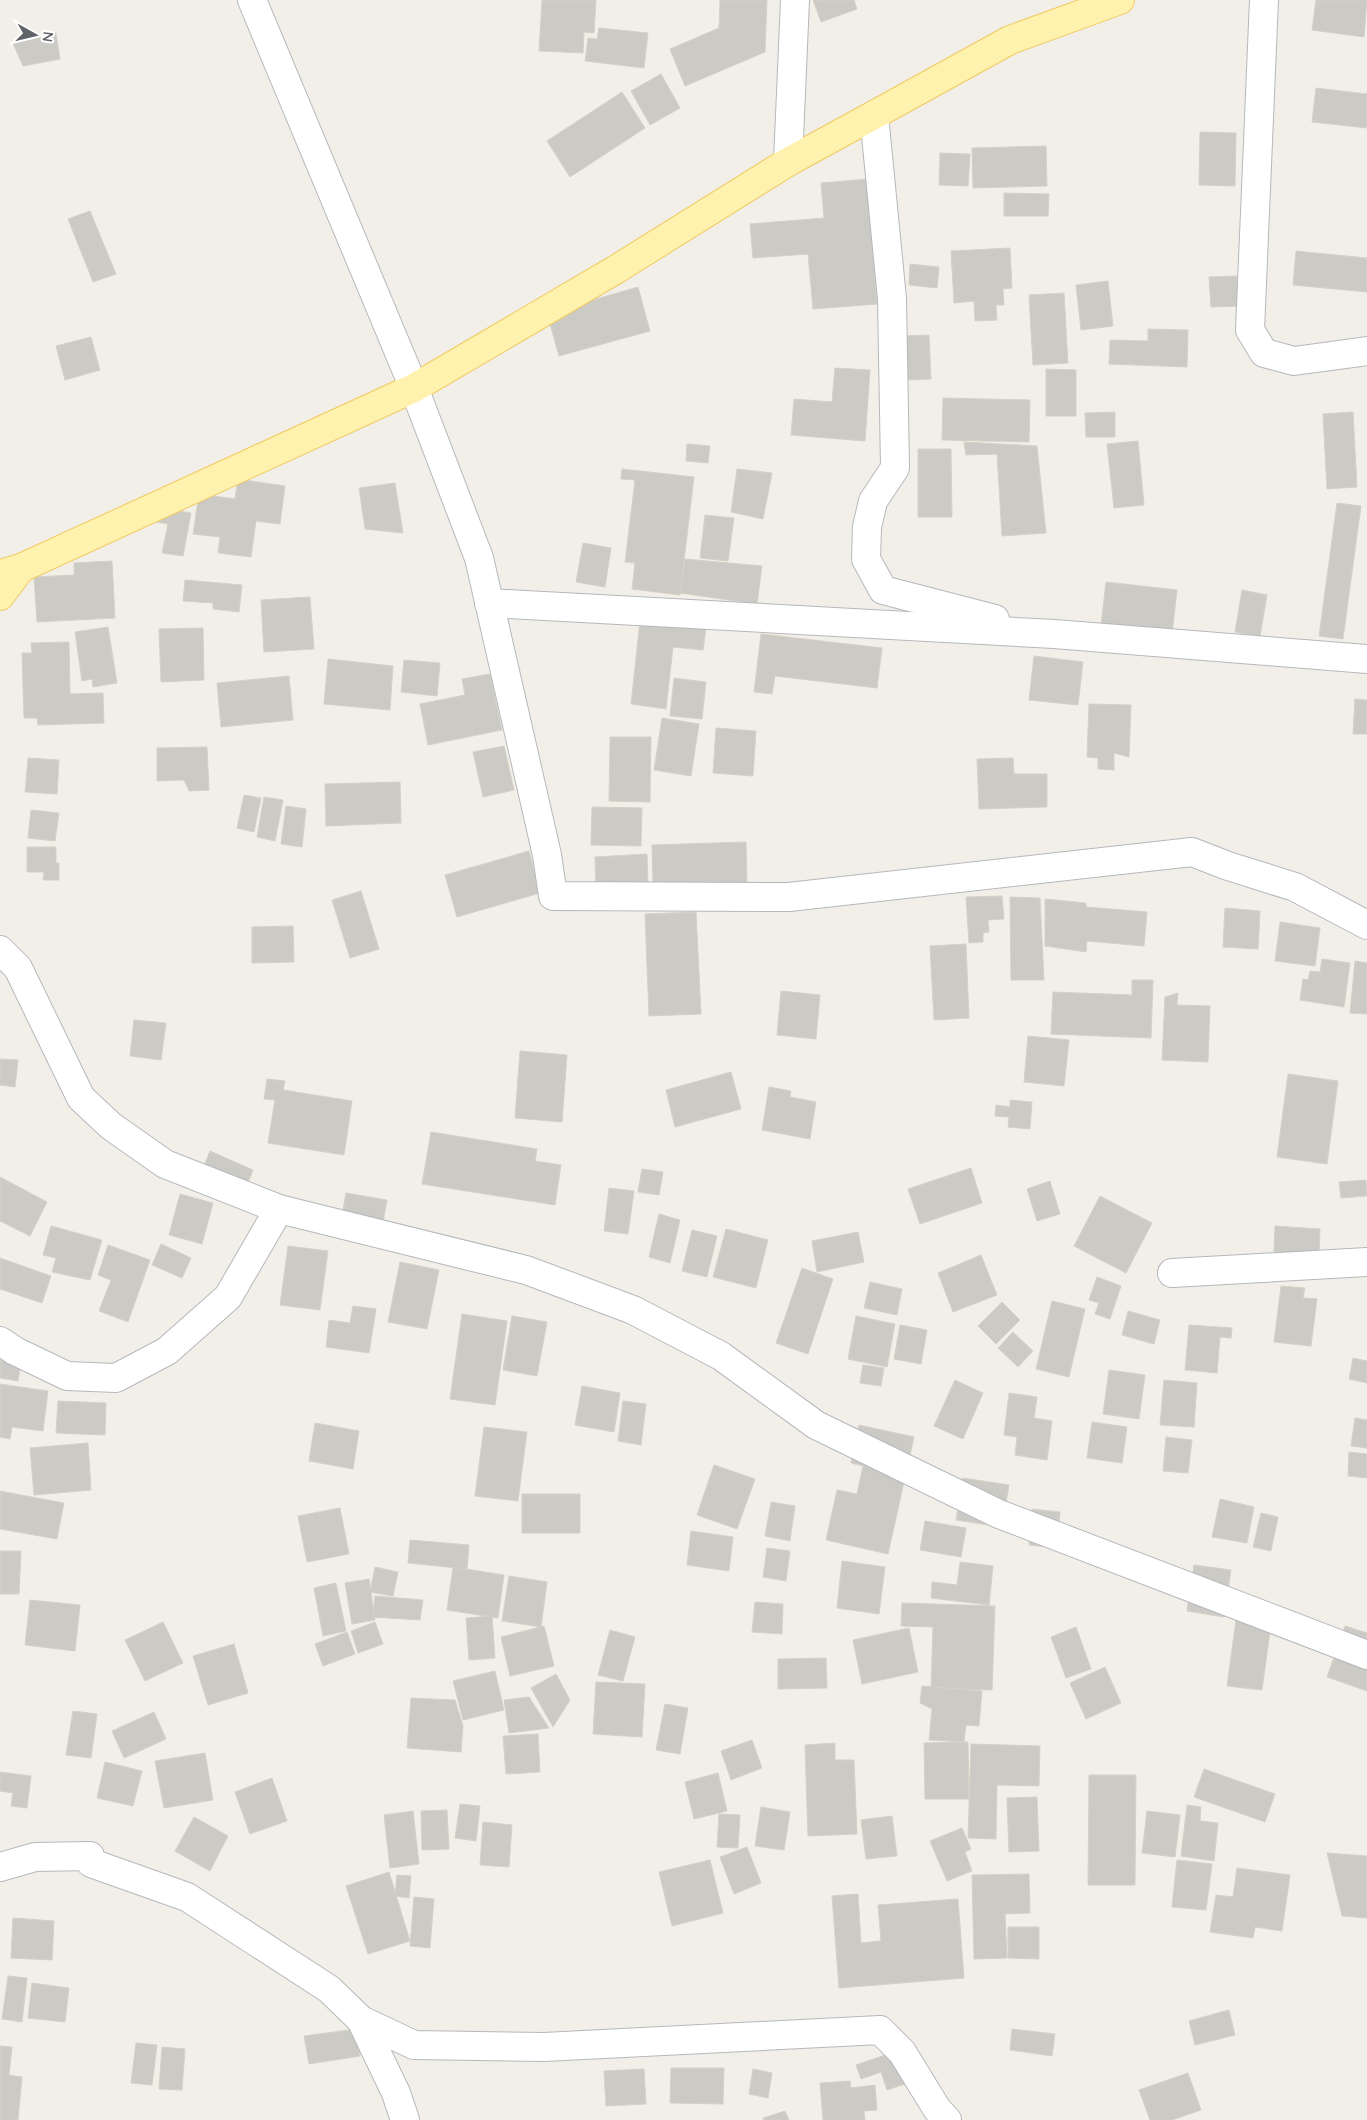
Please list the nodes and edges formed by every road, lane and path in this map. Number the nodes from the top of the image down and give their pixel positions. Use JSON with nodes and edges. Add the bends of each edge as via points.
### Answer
{"nodes":[{"id":1,"x":252,"y":0,"type":"edge"},
{"id":2,"x":795,"y":0,"type":"edge"},
{"id":3,"x":1120,"y":0,"type":"edge"},
{"id":4,"x":1264,"y":0,"type":"edge"},
{"id":5,"x":874,"y":115,"type":"junction"},
{"id":6,"x":788,"y":162,"type":"junction"},
{"id":7,"x":1367,"y":351,"type":"edge"},
{"id":8,"x":414,"y":388,"type":"junction"},
{"id":9,"x":11,"y":571,"type":"edge"},
{"id":10,"x":0,"y":596,"type":"edge"},
{"id":11,"x":489,"y":603,"type":"junction"},
{"id":12,"x":1054,"y":634,"type":"junction"},
{"id":13,"x":1367,"y":658,"type":"edge"},
{"id":14,"x":1367,"y":925,"type":"edge"},
{"id":15,"x":0,"y":950,"type":"edge"},
{"id":16,"x":279,"y":1209,"type":"junction"},
{"id":17,"x":1367,"y":1262,"type":"edge"},
{"id":18,"x":1172,"y":1273,"type":"dead end"},
{"id":19,"x":0,"y":1341,"type":"edge"},
{"id":20,"x":1367,"y":1655,"type":"edge"},
{"id":21,"x":0,"y":1867,"type":"edge"},
{"id":22,"x":361,"y":2020,"type":"junction"},
{"id":23,"x":405,"y":2120,"type":"edge"},
{"id":24,"x":948,"y":2120,"type":"edge"}],
"edges":[{"from":1,"to":8,"type":"street"},
{"from":2,"to":6,"type":"street"},
{"from":3,"to":5,"type":"main road","via":[[1010,40]]},
{"from":4,"to":7,"type":"street","via":[[1250,330],[1264,353],[1294,360]]},
{"from":5,"to":6,"type":"main road"},
{"from":5,"to":12,"type":"street","via":[[892,299],[895,468],[873,501],[867,527],[866,559],[883,590]]},
{"from":6,"to":8,"type":"main road","via":[[615,270]]},
{"from":8,"to":9,"type":"main road"},
{"from":8,"to":11,"type":"street","via":[[479,558]]},
{"from":9,"to":10,"type":"main road"},
{"from":11,"to":12,"type":"street"},
{"from":11,"to":14,"type":"street","via":[[547,855],[553,896],[789,898],[1192,852],[1295,887]]},
{"from":12,"to":13,"type":"street"},
{"from":15,"to":16,"type":"street","via":[[18,968],[81,1098],[112,1126],[166,1164]]},
{"from":16,"to":19,"type":"street","via":[[228,1297],[167,1351],[116,1378],[68,1376]]},
{"from":16,"to":20,"type":"street","via":[[526,1270],[633,1310],[721,1356],[816,1425],[999,1514]]},
{"from":17,"to":18,"type":"street"},
{"from":21,"to":22,"type":"street","via":[[35,1857],[90,1856],[91,1864],[188,1898],[329,1989]]},
{"from":22,"to":23,"type":"street","via":[[396,2093]]},
{"from":22,"to":24,"type":"street","via":[[414,2046],[544,2047],[880,2030],[902,2052],[937,2109]]}]}
